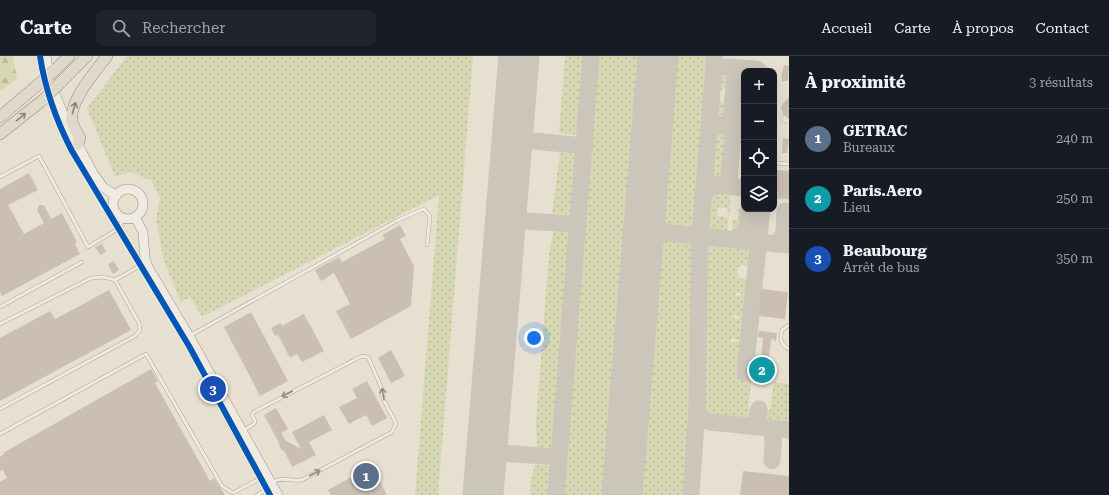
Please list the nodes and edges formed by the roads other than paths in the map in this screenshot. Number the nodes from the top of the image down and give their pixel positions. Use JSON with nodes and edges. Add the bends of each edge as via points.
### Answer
{"nodes":[{"id":1,"x":46,"y":56,"type":"edge"},
{"id":2,"x":69,"y":56,"type":"edge"},
{"id":3,"x":87,"y":56,"type":"edge"},
{"id":4,"x":107,"y":56,"type":"edge"},
{"id":5,"x":0,"y":117,"type":"edge"},
{"id":6,"x":0,"y":134,"type":"edge"},
{"id":7,"x":78,"y":144,"type":"junction"},
{"id":8,"x":777,"y":163,"type":"edge"},
{"id":9,"x":789,"y":164,"type":"edge"},
{"id":10,"x":0,"y":177,"type":"edge"},
{"id":11,"x":116,"y":196,"type":"junction"},
{"id":12,"x":135,"y":217,"type":"junction"},
{"id":13,"x":123,"y":218,"type":"junction"},
{"id":14,"x":427,"y":245,"type":"dead end"},
{"id":15,"x":82,"y":262,"type":"dead end"},
{"id":16,"x":147,"y":263,"type":"junction"},
{"id":17,"x":115,"y":280,"type":"junction"},
{"id":18,"x":0,"y":306,"type":"edge"},
{"id":19,"x":0,"y":324,"type":"edge"},
{"id":20,"x":789,"y":325,"type":"edge"},
{"id":21,"x":189,"y":336,"type":"junction"},
{"id":22,"x":789,"y":349,"type":"edge"},
{"id":23,"x":0,"y":409,"type":"edge"},
{"id":24,"x":243,"y":431,"type":"junction"},
{"id":25,"x":0,"y":434,"type":"edge"},
{"id":26,"x":272,"y":481,"type":"junction"},
{"id":27,"x":257,"y":495,"type":"edge"},
{"id":28,"x":278,"y":495,"type":"edge"}],
"edges":[{"from":1,"to":7,"type":"main road","via":[[50,81],[66,124]]},
{"from":2,"to":5,"type":"highway","bridge":true},
{"from":6,"to":3,"type":"highway","one_way":true,"bridge":true,"via":[[43,100]]},
{"from":7,"to":4,"type":"highway","one_way":true,"via":[[80,138],[72,122],[73,109],[78,97]]},
{"from":7,"to":11,"type":"main road","via":[[103,187]]},
{"from":8,"to":9,"type":"lane"},
{"from":10,"to":13,"type":"lane","via":[[39,156],[88,247],[118,229]]},
{"from":11,"to":12,"type":"main road","via":[[128,189],[141,196],[142,210]]},
{"from":11,"to":13,"type":"main road","via":[[114,208]]},
{"from":12,"to":13,"type":"main road"},
{"from":12,"to":16,"type":"main road","via":[[143,232]]},
{"from":14,"to":21,"type":"lane","via":[[430,216],[424,208]]},
{"from":15,"to":18,"type":"lane"},
{"from":16,"to":17,"type":"lane"},
{"from":16,"to":21,"type":"main road"},
{"from":17,"to":19,"type":"lane","via":[[91,278]]},
{"from":17,"to":23,"type":"lane","via":[[139,323],[139,333]]},
{"from":20,"to":22,"type":"lane","via":[[782,330],[781,342]]},
{"from":21,"to":24,"type":"main road"},
{"from":24,"to":26,"type":"main road"},
{"from":26,"to":24,"type":"lane","one_way":true,"via":[[302,480],[392,432],[396,423],[383,400],[382,389],[368,357],[362,356],[254,412],[254,424]]},
{"from":25,"to":26,"type":"lane","via":[[146,354],[222,486],[233,493]]},
{"from":26,"to":27,"type":"lane"},
{"from":26,"to":28,"type":"main road"}]}
